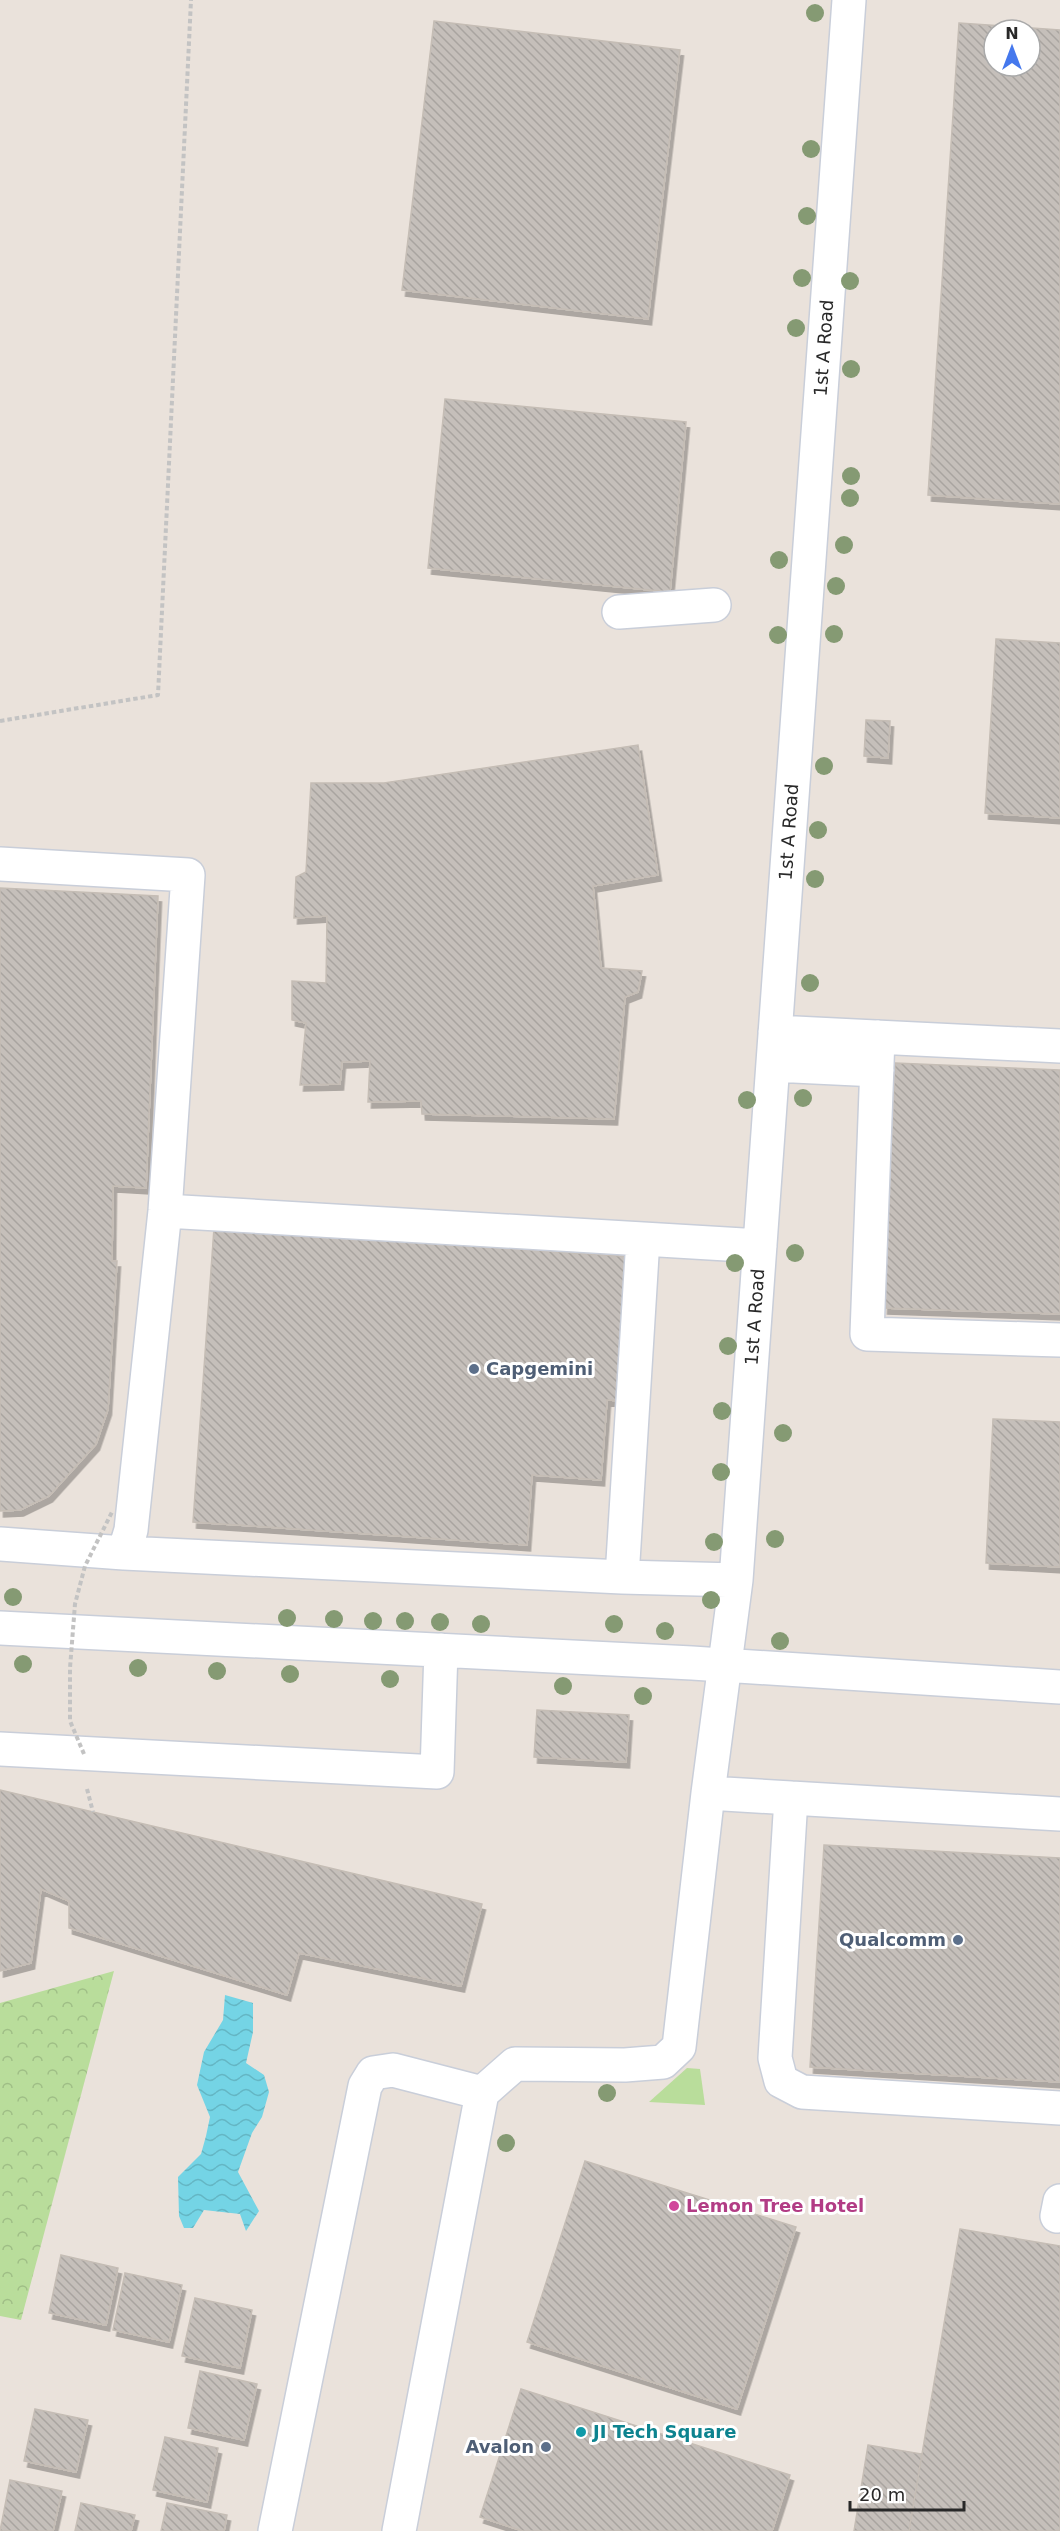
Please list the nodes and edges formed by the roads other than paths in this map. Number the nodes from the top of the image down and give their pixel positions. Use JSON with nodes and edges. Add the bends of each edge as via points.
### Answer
{"nodes":[{"id":1,"x":849,"y":0,"type":"edge"},
{"id":2,"x":714,"y":605,"type":"dead end"},
{"id":3,"x":619,"y":612,"type":"dead end"},
{"id":4,"x":0,"y":864,"type":"edge"},
{"id":5,"x":775,"y":1032,"type":"junction"},
{"id":6,"x":878,"y":1037,"type":"junction"},
{"id":7,"x":1060,"y":1046,"type":"edge"},
{"id":8,"x":773,"y":1065,"type":"junction"},
{"id":9,"x":877,"y":1070,"type":"junction"},
{"id":10,"x":165,"y":1211,"type":"junction"},
{"id":11,"x":643,"y":1239,"type":"junction"},
{"id":12,"x":760,"y":1246,"type":"junction"},
{"id":13,"x":1060,"y":1340,"type":"edge"},
{"id":14,"x":0,"y":1544,"type":"edge"},
{"id":15,"x":124,"y":1554,"type":"junction"},
{"id":16,"x":622,"y":1577,"type":"junction"},
{"id":17,"x":736,"y":1580,"type":"junction"},
{"id":18,"x":0,"y":1628,"type":"edge"},
{"id":19,"x":441,"y":1650,"type":"junction"},
{"id":20,"x":725,"y":1664,"type":"junction"},
{"id":21,"x":1060,"y":1687,"type":"edge"},
{"id":22,"x":0,"y":1749,"type":"edge"},
{"id":23,"x":708,"y":1793,"type":"junction"},
{"id":24,"x":791,"y":1798,"type":"junction"},
{"id":25,"x":1060,"y":1814,"type":"edge"},
{"id":26,"x":482,"y":2093,"type":"junction"},
{"id":27,"x":1060,"y":2108,"type":"edge"},
{"id":28,"x":275,"y":2531,"type":"edge"},
{"id":29,"x":399,"y":2531,"type":"edge"}],
"edges":[{"from":1,"to":5,"type":"street","name":"1st A Road"},
{"from":2,"to":3,"type":"street"},
{"from":4,"to":10,"type":"street","via":[[188,875]]},
{"from":5,"to":6,"type":"street"},
{"from":5,"to":8,"type":"street","name":"1st A Road"},
{"from":6,"to":7,"type":"street"},
{"from":6,"to":9,"type":"street"},
{"from":8,"to":9,"type":"street"},
{"from":8,"to":12,"type":"street","name":"1st A Road"},
{"from":9,"to":13,"type":"street","via":[[867,1334]]},
{"from":10,"to":11,"type":"street"},
{"from":10,"to":15,"type":"street","via":[[131,1530]]},
{"from":11,"to":12,"type":"street"},
{"from":11,"to":16,"type":"street"},
{"from":12,"to":17,"type":"street","name":"1st A Road"},
{"from":14,"to":15,"type":"street"},
{"from":15,"to":16,"type":"street"},
{"from":16,"to":17,"type":"street"},
{"from":17,"to":20,"type":"street","name":"1st A Road"},
{"from":18,"to":19,"type":"street"},
{"from":19,"to":20,"type":"street"},
{"from":19,"to":22,"type":"street","via":[[437,1772]]},
{"from":20,"to":21,"type":"street"},
{"from":20,"to":23,"type":"street","name":"1st A Road"},
{"from":23,"to":24,"type":"street"},
{"from":23,"to":26,"type":"street","name":"1st A Road","via":[[679,2047],[663,2062],[625,2066],[515,2064]]},
{"from":24,"to":25,"type":"street"},
{"from":24,"to":27,"type":"street","via":[[775,2058],[781,2081],[802,2092]]},
{"from":26,"to":28,"type":"street","via":[[393,2070],[373,2073],[365,2086]]},
{"from":26,"to":29,"type":"street"}]}
